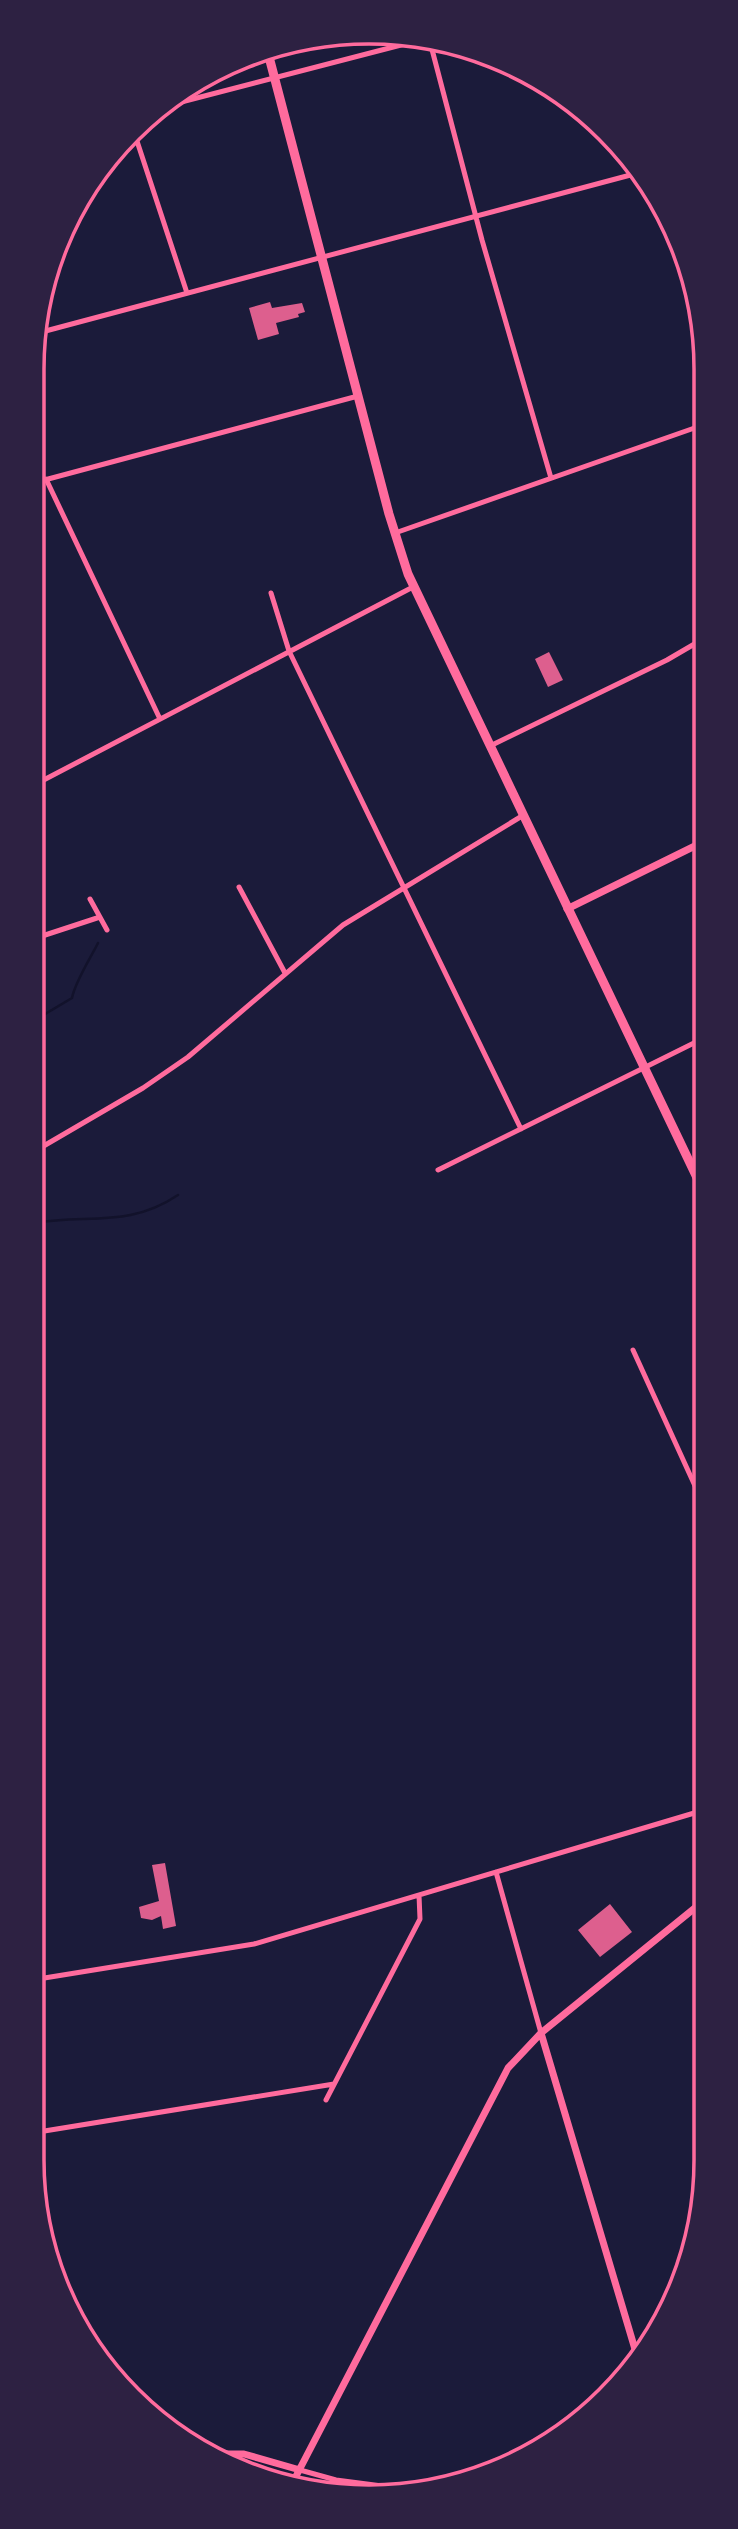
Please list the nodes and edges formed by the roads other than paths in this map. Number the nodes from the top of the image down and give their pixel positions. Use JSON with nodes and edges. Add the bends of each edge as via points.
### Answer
{"nodes":[{"id":1,"x":400,"y":45,"type":"edge"},
{"id":2,"x":431,"y":50,"type":"edge"},
{"id":3,"x":270,"y":59,"type":"edge"},
{"id":4,"x":274,"y":78,"type":"junction"},
{"id":5,"x":185,"y":101,"type":"edge"},
{"id":6,"x":137,"y":141,"type":"edge"},
{"id":7,"x":630,"y":175,"type":"edge"},
{"id":8,"x":475,"y":216,"type":"junction"},
{"id":9,"x":322,"y":258,"type":"junction"},
{"id":10,"x":187,"y":293,"type":"junction"},
{"id":11,"x":46,"y":331,"type":"edge"},
{"id":12,"x":358,"y":396,"type":"junction"},
{"id":13,"x":694,"y":428,"type":"edge"},
{"id":14,"x":551,"y":478,"type":"junction"},
{"id":15,"x":46,"y":479,"type":"joint"},
{"id":16,"x":395,"y":533,"type":"junction"},
{"id":17,"x":413,"y":587,"type":"junction"},
{"id":18,"x":271,"y":593,"type":"dead end"},
{"id":19,"x":694,"y":644,"type":"edge"},
{"id":20,"x":289,"y":651,"type":"junction"},
{"id":21,"x":160,"y":719,"type":"junction"},
{"id":22,"x":489,"y":747,"type":"junction"},
{"id":23,"x":44,"y":780,"type":"edge"},
{"id":24,"x":522,"y":816,"type":"junction"},
{"id":25,"x":694,"y":846,"type":"edge"},
{"id":26,"x":239,"y":887,"type":"dead end"},
{"id":27,"x":405,"y":887,"type":"junction"},
{"id":28,"x":90,"y":899,"type":"dead end"},
{"id":29,"x":567,"y":909,"type":"junction"},
{"id":30,"x":100,"y":917,"type":"junction"},
{"id":31,"x":107,"y":930,"type":"dead end"},
{"id":32,"x":44,"y":935,"type":"edge"},
{"id":33,"x":285,"y":973,"type":"junction"},
{"id":34,"x":694,"y":1043,"type":"edge"},
{"id":35,"x":644,"y":1067,"type":"junction"},
{"id":36,"x":521,"y":1129,"type":"junction"},
{"id":37,"x":44,"y":1147,"type":"edge"},
{"id":38,"x":438,"y":1170,"type":"dead end"},
{"id":39,"x":694,"y":1171,"type":"edge"},
{"id":40,"x":633,"y":1350,"type":"dead end"},
{"id":41,"x":694,"y":1484,"type":"edge"},
{"id":42,"x":694,"y":1813,"type":"edge"},
{"id":43,"x":496,"y":1872,"type":"junction"},
{"id":44,"x":419,"y":1895,"type":"junction"},
{"id":45,"x":694,"y":1909,"type":"edge"},
{"id":46,"x":44,"y":1978,"type":"edge"},
{"id":47,"x":541,"y":2033,"type":"junction"},
{"id":48,"x":334,"y":2084,"type":"junction"},
{"id":49,"x":326,"y":2100,"type":"dead end"},
{"id":50,"x":44,"y":2131,"type":"edge"},
{"id":51,"x":634,"y":2347,"type":"edge"},
{"id":52,"x":230,"y":2454,"type":"edge"},
{"id":53,"x":300,"y":2470,"type":"junction"},
{"id":54,"x":296,"y":2477,"type":"edge"},
{"id":55,"x":375,"y":2485,"type":"edge"}],
"edges":[{"from":1,"to":4,"type":"street"},
{"from":2,"to":8,"type":"street"},
{"from":3,"to":4,"type":"main road"},
{"from":4,"to":5,"type":"street"},
{"from":4,"to":9,"type":"main road"},
{"from":6,"to":10,"type":"street"},
{"from":7,"to":8,"type":"street"},
{"from":8,"to":9,"type":"street"},
{"from":8,"to":14,"type":"street"},
{"from":9,"to":10,"type":"street"},
{"from":9,"to":12,"type":"main road"},
{"from":10,"to":11,"type":"street"},
{"from":12,"to":15,"type":"street"},
{"from":12,"to":16,"type":"main road"},
{"from":13,"to":14,"type":"street"},
{"from":14,"to":16,"type":"street"},
{"from":15,"to":21,"type":"street"},
{"from":16,"to":17,"type":"main road"},
{"from":17,"to":20,"type":"street"},
{"from":17,"to":22,"type":"main road"},
{"from":18,"to":20,"type":"street"},
{"from":19,"to":22,"type":"street"},
{"from":20,"to":21,"type":"street"},
{"from":20,"to":27,"type":"street"},
{"from":21,"to":23,"type":"street"},
{"from":22,"to":24,"type":"main road"},
{"from":24,"to":27,"type":"street"},
{"from":24,"to":29,"type":"main road"},
{"from":25,"to":29,"type":"street"},
{"from":26,"to":33,"type":"street"},
{"from":27,"to":33,"type":"street","via":[[343,925]]},
{"from":27,"to":36,"type":"street"},
{"from":28,"to":30,"type":"street"},
{"from":29,"to":35,"type":"main road"},
{"from":30,"to":31,"type":"street"},
{"from":30,"to":32,"type":"street"},
{"from":33,"to":37,"type":"street","via":[[165,1074]]},
{"from":34,"to":35,"type":"street"},
{"from":35,"to":36,"type":"street"},
{"from":35,"to":39,"type":"main road"},
{"from":36,"to":38,"type":"street"},
{"from":40,"to":41,"type":"street"},
{"from":42,"to":43,"type":"street"},
{"from":43,"to":44,"type":"street"},
{"from":43,"to":47,"type":"street"},
{"from":44,"to":46,"type":"street","via":[[254,1944]]},
{"from":44,"to":48,"type":"street","via":[[419,1919]]},
{"from":45,"to":47,"type":"street"},
{"from":47,"to":51,"type":"street"},
{"from":47,"to":53,"type":"street","via":[[495,2088]]},
{"from":48,"to":49,"type":"street"},
{"from":48,"to":50,"type":"street"},
{"from":52,"to":53,"type":"street"},
{"from":53,"to":54,"type":"street"},
{"from":53,"to":55,"type":"street"}]}
